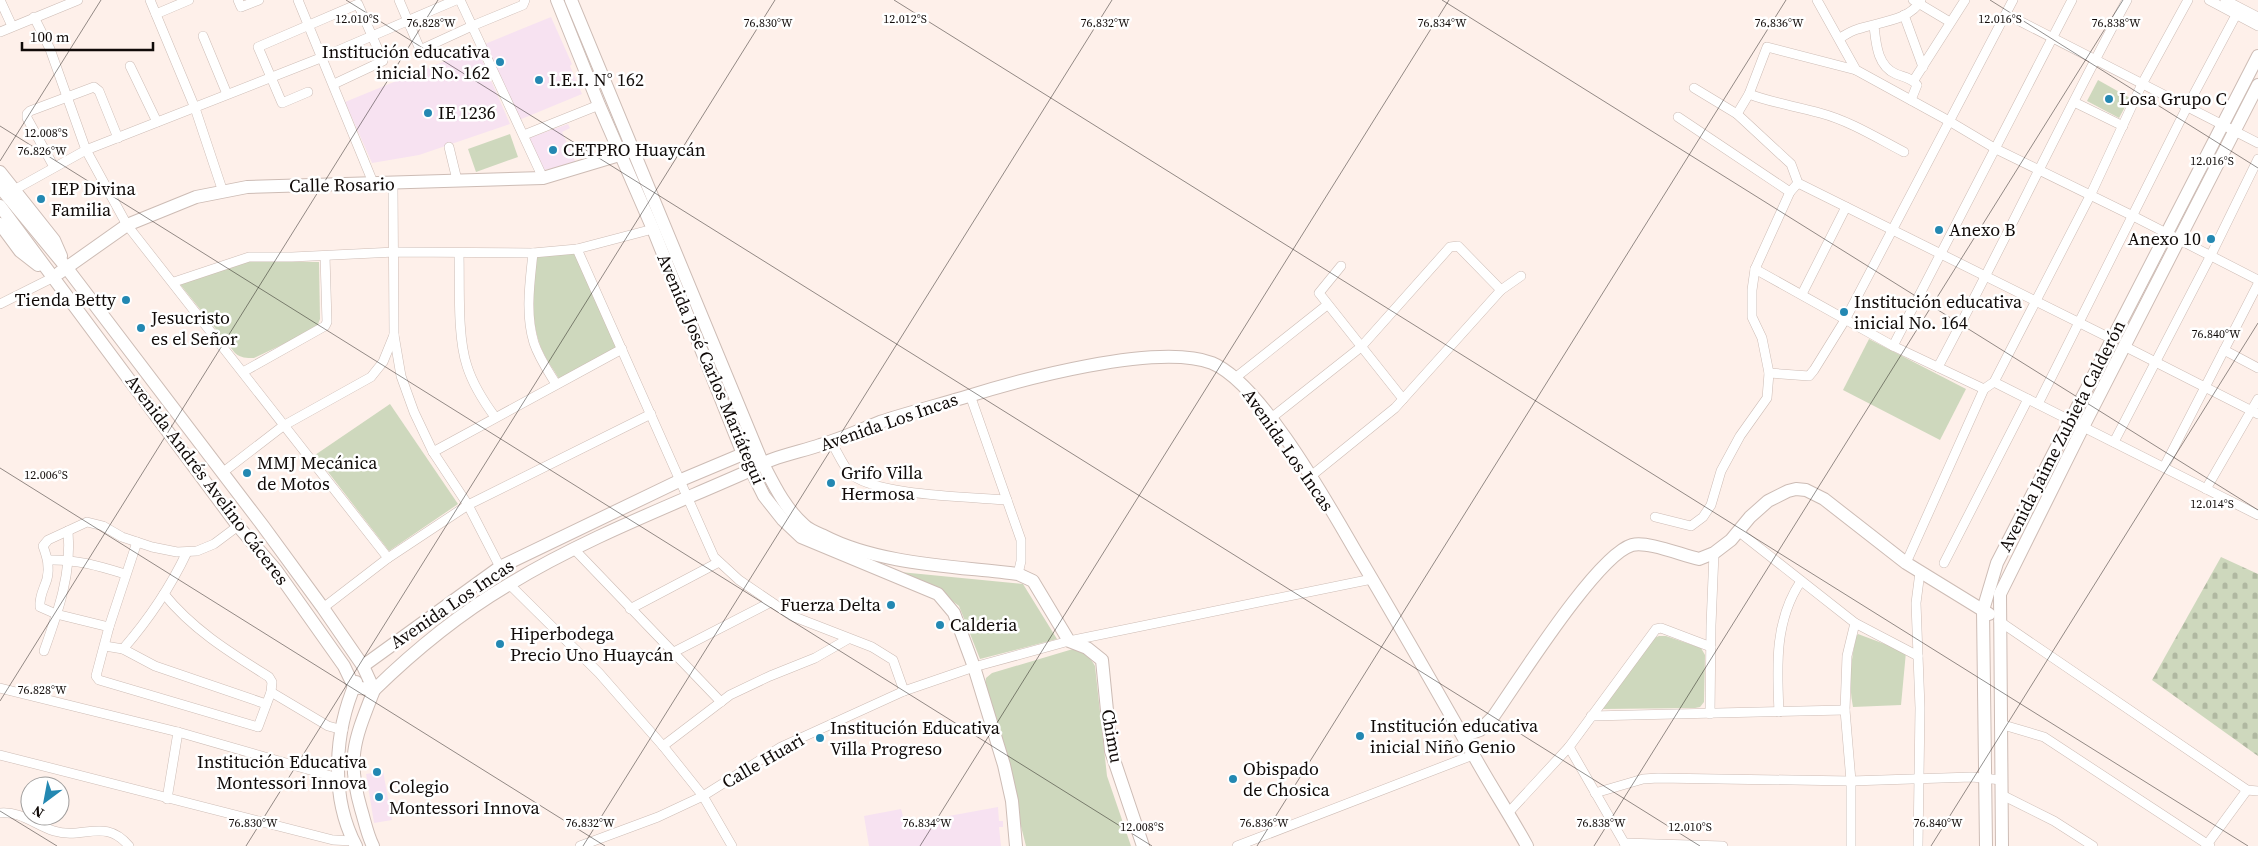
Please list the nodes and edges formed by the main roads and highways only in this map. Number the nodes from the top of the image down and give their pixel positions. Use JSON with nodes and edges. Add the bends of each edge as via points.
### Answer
{"nodes":[{"id":1,"x":557,"y":0,"type":"edge"},
{"id":2,"x":571,"y":0,"type":"edge"},
{"id":3,"x":2258,"y":56,"type":"edge"},
{"id":4,"x":2258,"y":85,"type":"edge"},
{"id":5,"x":633,"y":151,"type":"junction"},
{"id":6,"x":620,"y":155,"type":"junction"},
{"id":7,"x":0,"y":172,"type":"edge"},
{"id":8,"x":0,"y":187,"type":"edge"},
{"id":9,"x":0,"y":206,"type":"edge"},
{"id":10,"x":0,"y":224,"type":"edge"},
{"id":11,"x":66,"y":267,"type":"junction"},
{"id":12,"x":54,"y":277,"type":"junction"},
{"id":13,"x":153,"y":383,"type":"junction"},
{"id":14,"x":141,"y":393,"type":"junction"},
{"id":15,"x":743,"y":454,"type":"junction"},
{"id":16,"x":762,"y":462,"type":"junction"},
{"id":17,"x":751,"y":470,"type":"junction"},
{"id":18,"x":289,"y":561,"type":"junction"},
{"id":19,"x":276,"y":570,"type":"junction"},
{"id":20,"x":1983,"y":610,"type":"junction"},
{"id":21,"x":1999,"y":621,"type":"junction"},
{"id":22,"x":1069,"y":641,"type":"joint"},
{"id":23,"x":363,"y":666,"type":"junction"},
{"id":24,"x":354,"y":687,"type":"junction"},
{"id":25,"x":374,"y":690,"type":"junction"},
{"id":26,"x":1464,"y":736,"type":"junction"},
{"id":27,"x":355,"y":843,"type":"edge"},
{"id":28,"x":373,"y":846,"type":"edge"},
{"id":29,"x":1016,"y":846,"type":"edge"},
{"id":30,"x":1143,"y":846,"type":"edge"},
{"id":31,"x":1527,"y":846,"type":"edge"},
{"id":32,"x":1986,"y":846,"type":"edge"},
{"id":33,"x":2002,"y":846,"type":"edge"}],
"edges":[{"from":1,"to":6,"type":"main road","name":"Avenida José Carlos Mariátegui"},
{"from":2,"to":5,"type":"main road","name":"Avenida José Carlos Mariátegui"},
{"from":3,"to":20,"type":"main road","name":"Avenida Jaime Zubieta Calderón","via":[[1997,563]]},
{"from":4,"to":21,"type":"main road","name":"Avenida Jaime Zubieta Calderón","via":[[2000,594]]},
{"from":5,"to":6,"type":"main road","name":"Calle Rosario"},
{"from":5,"to":16,"type":"main road","name":"Avenida José Carlos Mariátegui"},
{"from":6,"to":11,"type":"main road","name":"Calle Rosario","via":[[543,178],[247,187],[196,197],[127,224]]},
{"from":6,"to":15,"type":"main road","name":"Avenida José Carlos Mariátegui"},
{"from":7,"to":11,"type":"main road","name":"Avenida Andrés Avelino Cáceres","via":[[54,240]]},
{"from":8,"to":11,"type":"main road","name":"Avenida Andrés Avelino Cáceres"},
{"from":9,"to":12,"type":"main road","name":"Avenida Andrés Avelino Cáceres"},
{"from":10,"to":12,"type":"main road","name":"Avenida Andrés Avelino Cáceres","via":[[20,250]]},
{"from":11,"to":12,"type":"main road","name":"Calle Rosario"},
{"from":11,"to":13,"type":"main road","name":"Avenida Andrés Avelino Cáceres"},
{"from":12,"to":14,"type":"main road","name":"Avenida Andrés Avelino Cáceres"},
{"from":13,"to":14,"type":"main road"},
{"from":13,"to":18,"type":"main road","name":"Avenida Andrés Avelino Cáceres"},
{"from":14,"to":19,"type":"main road","name":"Avenida Andrés Avelino Cáceres","via":[[238,526]]},
{"from":15,"to":16,"type":"main road"},
{"from":15,"to":17,"type":"main road","name":"Avenida José Carlos Mariátegui"},
{"from":15,"to":23,"type":"main road","name":"Avenida Los Incas","via":[[681,480],[500,567]]},
{"from":16,"to":17,"type":"main road","name":"Avenida Los Incas"},
{"from":16,"to":22,"type":"main road","name":"Avenida José Carlos Mariátegui","via":[[781,500],[806,527],[866,553],[1018,574],[1033,581]]},
{"from":16,"to":26,"type":"main road","name":"Avenida Los Incas","via":[[783,458],[881,422],[970,395],[1054,374],[1164,356],[1191,357],[1214,364],[1235,378],[1270,419],[1311,476]]},
{"from":17,"to":25,"type":"main road","name":"Avenida Los Incas","via":[[574,549],[509,584],[410,656]]},
{"from":17,"to":29,"type":"main road","name":"Avenida José Carlos Mariátegui","via":[[764,496],[801,537],[938,594],[954,613],[1004,765],[1012,801]]},
{"from":18,"to":19,"type":"main road"},
{"from":18,"to":23,"type":"main road","name":"Avenida Andrés Avelino Cáceres"},
{"from":19,"to":24,"type":"main road","name":"Avenida Andrés Avelino Cáceres","via":[[344,666]]},
{"from":20,"to":21,"type":"main road"},
{"from":20,"to":26,"type":"main road","via":[[1906,563],[1824,499],[1796,489],[1768,501],[1714,554],[1698,559],[1643,544],[1620,551],[1579,594],[1493,717],[1480,730]]},
{"from":20,"to":32,"type":"main road","name":"Avenida Jaime Zubieta Calderón"},
{"from":21,"to":33,"type":"main road","name":"Avenida Jaime Zubieta Calderón"},
{"from":22,"to":30,"type":"main road","name":"Chimu","via":[[1087,648],[1102,660],[1111,751]]},
{"from":23,"to":24,"type":"main road"},
{"from":23,"to":25,"type":"main road","name":"Avenida Andrés Avelino Cáceres"},
{"from":24,"to":25,"type":"main road"},
{"from":24,"to":27,"type":"main road","via":[[339,751],[338,778],[342,810]]},
{"from":25,"to":28,"type":"main road","via":[[354,746],[352,763],[354,783]]},
{"from":26,"to":31,"type":"main road","name":"Avenida Los Incas"}]}
